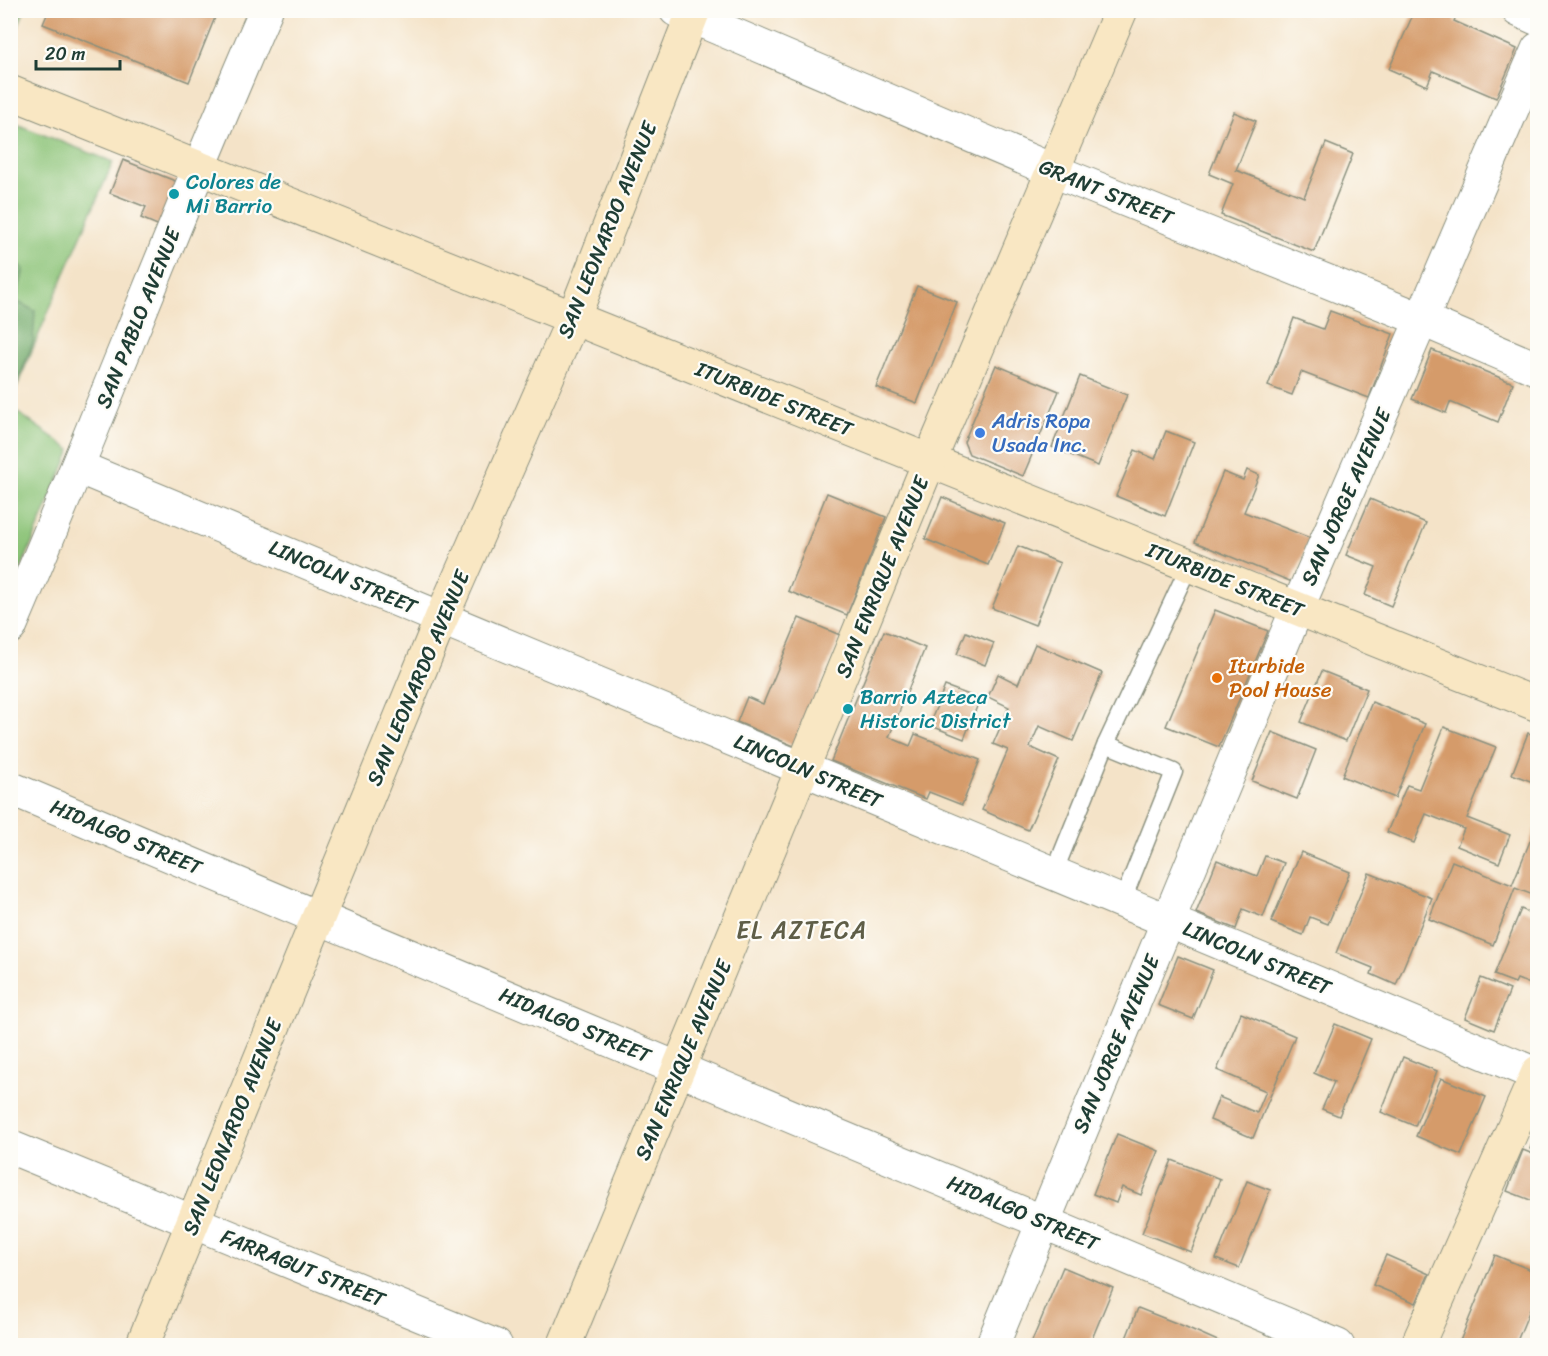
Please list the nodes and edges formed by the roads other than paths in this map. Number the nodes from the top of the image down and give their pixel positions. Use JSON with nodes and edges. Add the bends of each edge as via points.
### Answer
{"nodes":[{"id":1,"x":266,"y":10,"type":"edge"},
{"id":2,"x":1121,"y":10,"type":"edge"},
{"id":3,"x":1518,"y":10,"type":"edge"},
{"id":4,"x":687,"y":13,"type":"edge"},
{"id":5,"x":1538,"y":19,"type":"edge"},
{"id":6,"x":1538,"y":49,"type":"edge"},
{"id":7,"x":10,"y":92,"type":"edge"},
{"id":8,"x":198,"y":167,"type":"junction"},
{"id":9,"x":1054,"y":171,"type":"junction"},
{"id":10,"x":573,"y":319,"type":"junction"},
{"id":11,"x":1423,"y":320,"type":"junction"},
{"id":12,"x":1538,"y":369,"type":"edge"},
{"id":13,"x":929,"y":462,"type":"junction"},
{"id":14,"x":78,"y":467,"type":"junction"},
{"id":15,"x":1189,"y":566,"type":"junction"},
{"id":16,"x":1297,"y":609,"type":"junction"},
{"id":17,"x":441,"y":619,"type":"junction"},
{"id":18,"x":10,"y":627,"type":"edge"},
{"id":19,"x":1538,"y":705,"type":"edge"},
{"id":20,"x":1106,"y":744,"type":"junction"},
{"id":21,"x":803,"y":769,"type":"junction"},
{"id":22,"x":10,"y":788,"type":"edge"},
{"id":23,"x":1053,"y":873,"type":"junction"},
{"id":24,"x":1122,"y":902,"type":"junction"},
{"id":25,"x":318,"y":918,"type":"junction"},
{"id":26,"x":1167,"y":921,"type":"junction"},
{"id":27,"x":680,"y":1070,"type":"junction"},
{"id":28,"x":1537,"y":1074,"type":"edge"},
{"id":29,"x":10,"y":1147,"type":"edge"},
{"id":30,"x":1042,"y":1221,"type":"junction"},
{"id":31,"x":192,"y":1223,"type":"junction"},
{"id":32,"x":142,"y":1346,"type":"edge"},
{"id":33,"x":496,"y":1346,"type":"edge"},
{"id":34,"x":564,"y":1346,"type":"edge"},
{"id":35,"x":992,"y":1346,"type":"edge"},
{"id":36,"x":1338,"y":1346,"type":"edge"},
{"id":37,"x":1417,"y":1346,"type":"edge"}],
"edges":[{"from":1,"to":8,"type":"street","name":"SAN PABLO AVENUE"},
{"from":2,"to":9,"type":"street","name":"SAN ENRIQUE AVENUE"},
{"from":3,"to":5,"type":"street"},
{"from":4,"to":9,"type":"street","name":"GRANT STREET"},
{"from":4,"to":10,"type":"street","name":"SAN LEONARDO AVENUE"},
{"from":6,"to":11,"type":"street","name":"SAN JORGE AVENUE"},
{"from":7,"to":8,"type":"street","name":"ITURBIDE STREET"},
{"from":8,"to":10,"type":"street","name":"ITURBIDE STREET"},
{"from":8,"to":14,"type":"street","name":"SAN PABLO AVENUE"},
{"from":9,"to":11,"type":"street","name":"GRANT STREET"},
{"from":9,"to":13,"type":"street","name":"SAN ENRIQUE AVENUE"},
{"from":10,"to":13,"type":"street","name":"ITURBIDE STREET"},
{"from":10,"to":17,"type":"street","name":"SAN LEONARDO AVENUE"},
{"from":11,"to":12,"type":"street","name":"GRANT STREET"},
{"from":11,"to":16,"type":"street","name":"SAN JORGE AVENUE"},
{"from":13,"to":15,"type":"street","name":"ITURBIDE STREET"},
{"from":13,"to":21,"type":"street","name":"SAN ENRIQUE AVENUE"},
{"from":14,"to":17,"type":"street","name":"LINCOLN STREET"},
{"from":14,"to":18,"type":"street","name":"SAN PABLO AVENUE"},
{"from":15,"to":16,"type":"street","name":"ITURBIDE STREET"},
{"from":15,"to":20,"type":"lane"},
{"from":16,"to":19,"type":"street","name":"ITURBIDE STREET"},
{"from":16,"to":26,"type":"street","name":"SAN JORGE AVENUE"},
{"from":17,"to":21,"type":"street","name":"LINCOLN STREET"},
{"from":17,"to":25,"type":"street","name":"SAN LEONARDO AVENUE"},
{"from":20,"to":23,"type":"lane"},
{"from":20,"to":24,"type":"lane","via":[[1174,772]]},
{"from":21,"to":23,"type":"street","name":"LINCOLN STREET"},
{"from":21,"to":27,"type":"street","name":"SAN ENRIQUE AVENUE"},
{"from":22,"to":25,"type":"street","name":"HIDALGO STREET"},
{"from":23,"to":24,"type":"street","name":"LINCOLN STREET"},
{"from":24,"to":26,"type":"street","name":"LINCOLN STREET"},
{"from":25,"to":27,"type":"street","name":"HIDALGO STREET"},
{"from":25,"to":31,"type":"street","name":"SAN LEONARDO AVENUE"},
{"from":26,"to":28,"type":"street","name":"LINCOLN STREET"},
{"from":26,"to":30,"type":"street","name":"SAN JORGE AVENUE"},
{"from":27,"to":30,"type":"street","name":"HIDALGO STREET"},
{"from":27,"to":34,"type":"street","name":"SAN ENRIQUE AVENUE"},
{"from":28,"to":37,"type":"street"},
{"from":29,"to":31,"type":"street","name":"FARRAGUT STREET"},
{"from":30,"to":35,"type":"street","name":"SAN JORGE AVENUE"},
{"from":30,"to":36,"type":"street","name":"HIDALGO STREET"},
{"from":31,"to":32,"type":"street","name":"SAN LEONARDO AVENUE"},
{"from":31,"to":33,"type":"street","name":"FARRAGUT STREET"}]}
